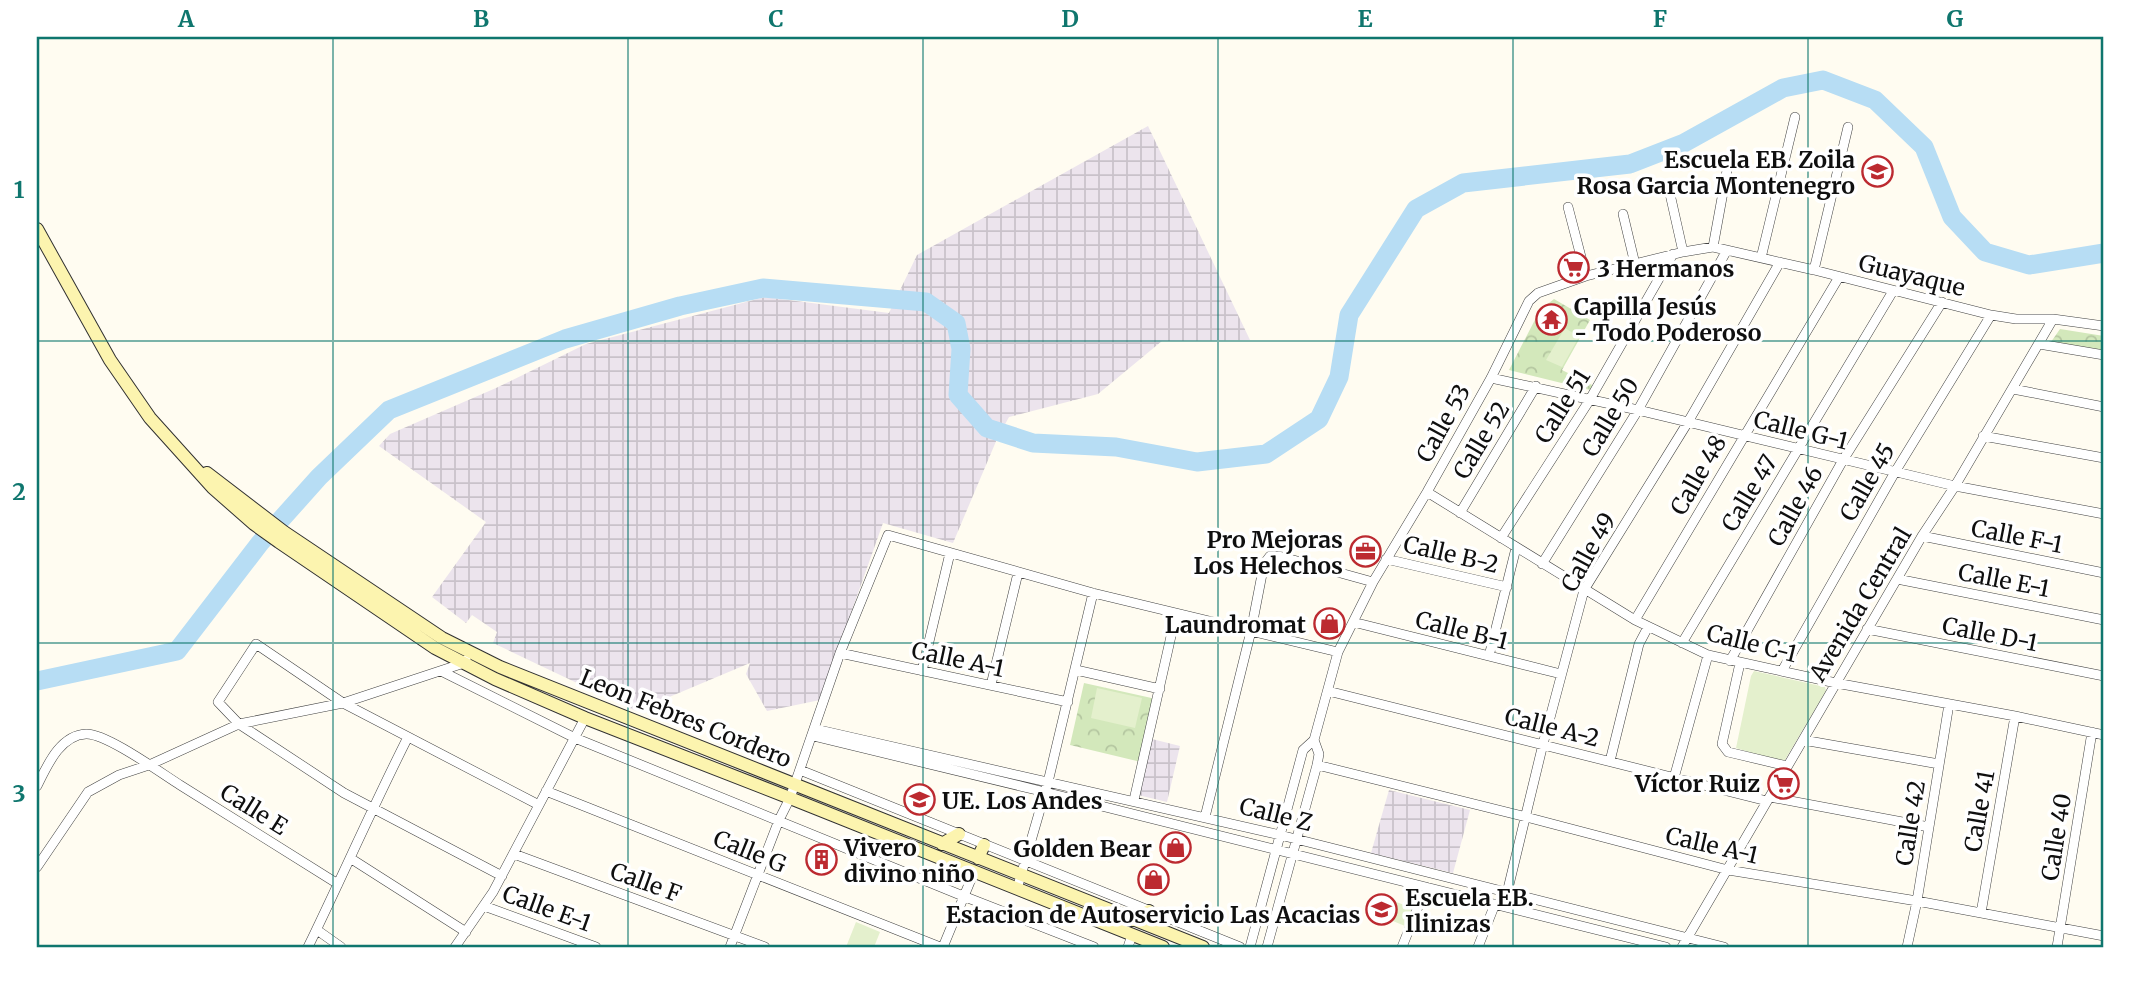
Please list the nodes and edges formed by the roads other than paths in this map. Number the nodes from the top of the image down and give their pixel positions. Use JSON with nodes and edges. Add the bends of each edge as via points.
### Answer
{"nodes":[{"id":1,"x":1795,"y":117,"type":"dead end"},
{"id":2,"x":1848,"y":127,"type":"dead end"},
{"id":3,"x":1728,"y":165,"type":"dead end"},
{"id":4,"x":1670,"y":194,"type":"dead end"},
{"id":5,"x":1568,"y":207,"type":"dead end"},
{"id":6,"x":1623,"y":214,"type":"dead end"},
{"id":7,"x":37,"y":229,"type":"edge"},
{"id":8,"x":1713,"y":247,"type":"junction"},
{"id":9,"x":1727,"y":250,"type":"junction"},
{"id":10,"x":1678,"y":253,"type":"junction"},
{"id":11,"x":1761,"y":258,"type":"junction"},
{"id":12,"x":1780,"y":262,"type":"junction"},
{"id":13,"x":1635,"y":264,"type":"junction"},
{"id":14,"x":1814,"y":270,"type":"junction"},
{"id":15,"x":1586,"y":276,"type":"junction"},
{"id":16,"x":1839,"y":277,"type":"junction"},
{"id":17,"x":1893,"y":291,"type":"junction"},
{"id":18,"x":1942,"y":302,"type":"junction"},
{"id":19,"x":1991,"y":315,"type":"junction"},
{"id":20,"x":2053,"y":319,"type":"junction"},
{"id":21,"x":2104,"y":326,"type":"edge"},
{"id":22,"x":2039,"y":344,"type":"junction"},
{"id":23,"x":2104,"y":355,"type":"edge"},
{"id":24,"x":1491,"y":378,"type":"junction"},
{"id":25,"x":1536,"y":386,"type":"junction"},
{"id":26,"x":2013,"y":390,"type":"junction"},
{"id":27,"x":1589,"y":401,"type":"junction"},
{"id":28,"x":2104,"y":407,"type":"edge"},
{"id":29,"x":1638,"y":410,"type":"junction"},
{"id":30,"x":1688,"y":422,"type":"junction"},
{"id":31,"x":1743,"y":436,"type":"junction"},
{"id":32,"x":1983,"y":436,"type":"junction"},
{"id":33,"x":1798,"y":449,"type":"junction"},
{"id":34,"x":2104,"y":458,"type":"edge"},
{"id":35,"x":1843,"y":460,"type":"junction"},
{"id":36,"x":1895,"y":472,"type":"junction"},
{"id":37,"x":1955,"y":486,"type":"junction"},
{"id":38,"x":1427,"y":492,"type":"junction"},
{"id":39,"x":1460,"y":513,"type":"junction"},
{"id":40,"x":2104,"y":514,"type":"edge"},
{"id":41,"x":1922,"y":536,"type":"junction"},
{"id":42,"x":1501,"y":538,"type":"junction"},
{"id":43,"x":1516,"y":548,"type":"junction"},
{"id":44,"x":950,"y":553,"type":"junction"},
{"id":45,"x":1386,"y":559,"type":"junction"},
{"id":46,"x":1542,"y":564,"type":"junction"},
{"id":47,"x":1018,"y":573,"type":"junction"},
{"id":48,"x":2104,"y":573,"type":"edge"},
{"id":49,"x":1897,"y":579,"type":"junction"},
{"id":50,"x":1373,"y":582,"type":"junction"},
{"id":51,"x":1507,"y":587,"type":"junction"},
{"id":52,"x":1584,"y":590,"type":"junction"},
{"id":53,"x":1093,"y":593,"type":"junction"},
{"id":54,"x":1176,"y":614,"type":"junction"},
{"id":55,"x":1635,"y":620,"type":"junction"},
{"id":56,"x":2104,"y":620,"type":"edge"},
{"id":57,"x":1353,"y":622,"type":"junction"},
{"id":58,"x":1648,"y":628,"type":"junction"},
{"id":59,"x":1867,"y":629,"type":"junction"},
{"id":60,"x":1251,"y":631,"type":"junction"},
{"id":61,"x":1682,"y":643,"type":"junction"},
{"id":62,"x":1338,"y":652,"type":"junction"},
{"id":63,"x":840,"y":653,"type":"junction"},
{"id":64,"x":1708,"y":655,"type":"junction"},
{"id":65,"x":1489,"y":656,"type":"junction"},
{"id":66,"x":467,"y":657,"type":"junction"},
{"id":67,"x":1730,"y":661,"type":"junction"},
{"id":68,"x":1740,"y":663,"type":"junction"},
{"id":69,"x":1076,"y":670,"type":"junction"},
{"id":70,"x":441,"y":671,"type":"junction"},
{"id":71,"x":922,"y":671,"type":"junction"},
{"id":72,"x":1782,"y":671,"type":"junction"},
{"id":73,"x":1561,"y":674,"type":"junction"},
{"id":74,"x":2104,"y":676,"type":"edge"},
{"id":75,"x":1836,"y":683,"type":"junction"},
{"id":76,"x":991,"y":685,"type":"junction"},
{"id":77,"x":1160,"y":689,"type":"junction"},
{"id":78,"x":1328,"y":691,"type":"junction"},
{"id":79,"x":1068,"y":702,"type":"junction"},
{"id":80,"x":343,"y":703,"type":"junction"},
{"id":81,"x":1949,"y":704,"type":"junction"},
{"id":82,"x":2015,"y":716,"type":"junction"},
{"id":83,"x":584,"y":718,"type":"junction"},
{"id":84,"x":239,"y":724,"type":"junction"},
{"id":85,"x":814,"y":732,"type":"junction"},
{"id":86,"x":2092,"y":732,"type":"junction"},
{"id":87,"x":2104,"y":735,"type":"edge"},
{"id":88,"x":408,"y":737,"type":"junction"},
{"id":89,"x":575,"y":738,"type":"junction"},
{"id":90,"x":1314,"y":740,"type":"junction"},
{"id":91,"x":1803,"y":740,"type":"junction"},
{"id":92,"x":1543,"y":744,"type":"junction"},
{"id":93,"x":1611,"y":761,"type":"junction"},
{"id":94,"x":1939,"y":764,"type":"junction"},
{"id":95,"x":149,"y":765,"type":"junction"},
{"id":96,"x":1317,"y":765,"type":"junction"},
{"id":97,"x":1787,"y":766,"type":"junction"},
{"id":98,"x":800,"y":770,"type":"junction"},
{"id":99,"x":1674,"y":778,"type":"junction"},
{"id":100,"x":1048,"y":782,"type":"junction"},
{"id":101,"x":795,"y":784,"type":"junction"},
{"id":102,"x":37,"y":786,"type":"edge"},
{"id":103,"x":546,"y":791,"type":"junction"},
{"id":104,"x":1045,"y":792,"type":"junction"},
{"id":105,"x":790,"y":798,"type":"junction"},
{"id":106,"x":1768,"y":799,"type":"junction"},
{"id":107,"x":1134,"y":800,"type":"junction"},
{"id":108,"x":539,"y":805,"type":"junction"},
{"id":109,"x":372,"y":808,"type":"junction"},
{"id":110,"x":1205,"y":817,"type":"junction"},
{"id":111,"x":1526,"y":817,"type":"junction"},
{"id":112,"x":779,"y":820,"type":"junction"},
{"id":113,"x":1929,"y":827,"type":"junction"},
{"id":114,"x":959,"y":834,"type":"junction"},
{"id":115,"x":1280,"y":835,"type":"junction"},
{"id":116,"x":1296,"y":839,"type":"junction"},
{"id":117,"x":942,"y":844,"type":"junction"},
{"id":118,"x":984,"y":845,"type":"junction"},
{"id":119,"x":1277,"y":849,"type":"junction"},
{"id":120,"x":514,"y":854,"type":"junction"},
{"id":121,"x":1293,"y":854,"type":"junction"},
{"id":122,"x":350,"y":858,"type":"junction"},
{"id":123,"x":978,"y":858,"type":"junction"},
{"id":124,"x":1026,"y":862,"type":"junction"},
{"id":125,"x":37,"y":867,"type":"edge"},
{"id":126,"x":1728,"y":870,"type":"junction"},
{"id":127,"x":974,"y":872,"type":"junction"},
{"id":128,"x":758,"y":875,"type":"junction"},
{"id":129,"x":502,"y":876,"type":"junction"},
{"id":130,"x":1021,"y":876,"type":"junction"},
{"id":131,"x":338,"y":884,"type":"junction"},
{"id":132,"x":1426,"y":887,"type":"junction"},
{"id":133,"x":1017,"y":889,"type":"junction"},
{"id":134,"x":1507,"y":893,"type":"junction"},
{"id":135,"x":963,"y":897,"type":"junction"},
{"id":136,"x":1917,"y":901,"type":"junction"},
{"id":137,"x":1495,"y":904,"type":"junction"},
{"id":138,"x":484,"y":906,"type":"junction"},
{"id":139,"x":1149,"y":911,"type":"junction"},
{"id":140,"x":1981,"y":913,"type":"junction"},
{"id":141,"x":1133,"y":920,"type":"junction"},
{"id":142,"x":2061,"y":929,"type":"junction"},
{"id":143,"x":317,"y":930,"type":"junction"},
{"id":144,"x":1198,"y":930,"type":"junction"},
{"id":145,"x":466,"y":932,"type":"junction"},
{"id":146,"x":735,"y":935,"type":"junction"},
{"id":147,"x":2104,"y":936,"type":"edge"},
{"id":148,"x":1130,"y":941,"type":"edge"},
{"id":149,"x":1685,"y":943,"type":"edge"},
{"id":150,"x":1198,"y":945,"type":"edge"},
{"id":151,"x":308,"y":947,"type":"edge"},
{"id":152,"x":341,"y":947,"type":"edge"},
{"id":153,"x":454,"y":947,"type":"edge"},
{"id":154,"x":596,"y":947,"type":"edge"},
{"id":155,"x":730,"y":947,"type":"edge"},
{"id":156,"x":765,"y":947,"type":"edge"},
{"id":157,"x":942,"y":947,"type":"edge"},
{"id":158,"x":1094,"y":947,"type":"edge"},
{"id":159,"x":1163,"y":947,"type":"edge"},
{"id":160,"x":1240,"y":947,"type":"edge"},
{"id":161,"x":1250,"y":947,"type":"edge"},
{"id":162,"x":1267,"y":947,"type":"edge"},
{"id":163,"x":1402,"y":947,"type":"edge"},
{"id":164,"x":1478,"y":947,"type":"edge"},
{"id":165,"x":1666,"y":947,"type":"edge"},
{"id":166,"x":1724,"y":947,"type":"edge"},
{"id":167,"x":1906,"y":947,"type":"edge"},
{"id":168,"x":2057,"y":947,"type":"edge"}],
"edges":[{"from":1,"to":11,"type":"street"},
{"from":2,"to":14,"type":"street"},
{"from":3,"to":8,"type":"street"},
{"from":4,"to":10,"type":"street"},
{"from":5,"to":15,"type":"street"},
{"from":6,"to":13,"type":"street"},
{"from":7,"to":66,"type":"street","name":"Leon Febres Cordero","via":[[110,360],[150,418],[190,461],[257,519],[435,648]]},
{"from":8,"to":9,"type":"street","name":"Guayaque"},
{"from":8,"to":10,"type":"street","name":"Calle 53"},
{"from":9,"to":11,"type":"street","name":"Guayaque"},
{"from":9,"to":29,"type":"street","name":"Calle 50"},
{"from":10,"to":13,"type":"street","name":"Calle 53"},
{"from":10,"to":27,"type":"street","name":"Calle 51"},
{"from":11,"to":12,"type":"street","name":"Guayaque"},
{"from":12,"to":14,"type":"street","name":"Guayaque"},
{"from":12,"to":30,"type":"street","name":"Calle 49"},
{"from":13,"to":15,"type":"street","name":"Calle 53"},
{"from":14,"to":16,"type":"street","name":"Guayaque"},
{"from":15,"to":24,"type":"street","name":"Calle 53","via":[[1538,293],[1529,301]]},
{"from":16,"to":17,"type":"street","name":"Guayaque"},
{"from":16,"to":31,"type":"street","name":"Calle 48"},
{"from":17,"to":18,"type":"street","name":"Guayaque"},
{"from":17,"to":33,"type":"street","name":"Calle 47"},
{"from":18,"to":19,"type":"street","name":"Guayaque"},
{"from":18,"to":35,"type":"street","name":"Calle 46"},
{"from":19,"to":20,"type":"street","name":"Guayaque"},
{"from":19,"to":36,"type":"street","name":"Calle 45"},
{"from":20,"to":21,"type":"street","name":"Guayaque"},
{"from":20,"to":22,"type":"street","name":"Avenida Central"},
{"from":22,"to":23,"type":"street"},
{"from":22,"to":26,"type":"street","name":"Avenida Central"},
{"from":24,"to":25,"type":"street","name":"Calle G-1"},
{"from":24,"to":38,"type":"street","name":"Calle 53"},
{"from":25,"to":27,"type":"street","name":"Calle G-1"},
{"from":25,"to":39,"type":"street","name":"Calle 52"},
{"from":26,"to":28,"type":"street"},
{"from":26,"to":32,"type":"street","name":"Avenida Central"},
{"from":27,"to":29,"type":"street","name":"Calle G-1"},
{"from":27,"to":42,"type":"street","name":"Calle 51"},
{"from":29,"to":30,"type":"street","name":"Calle G-1"},
{"from":29,"to":46,"type":"street","name":"Calle 50"},
{"from":30,"to":31,"type":"street","name":"Calle G-1"},
{"from":30,"to":52,"type":"street","name":"Calle 49"},
{"from":31,"to":33,"type":"street","name":"Calle G-1"},
{"from":31,"to":55,"type":"street","name":"Calle 48"},
{"from":32,"to":34,"type":"street"},
{"from":32,"to":37,"type":"street","name":"Avenida Central"},
{"from":33,"to":35,"type":"street","name":"Calle G-1"},
{"from":33,"to":61,"type":"street","name":"Calle 47"},
{"from":35,"to":36,"type":"street","name":"Calle G-1"},
{"from":35,"to":67,"type":"street","name":"Calle 46"},
{"from":36,"to":37,"type":"street","name":"Calle G-1"},
{"from":36,"to":72,"type":"street","name":"Calle 45"},
{"from":37,"to":40,"type":"street","name":"Calle G-1"},
{"from":37,"to":41,"type":"street","name":"Avenida Central"},
{"from":38,"to":39,"type":"street","name":"Calle C-1"},
{"from":38,"to":45,"type":"street","name":"Calle 53"},
{"from":39,"to":42,"type":"street","name":"Calle C-1"},
{"from":41,"to":48,"type":"street","name":"Calle F-1"},
{"from":41,"to":49,"type":"street","name":"Avenida Central"},
{"from":42,"to":43,"type":"street","name":"Calle C-1"},
{"from":43,"to":46,"type":"street","name":"Calle C-1"},
{"from":43,"to":51,"type":"street"},
{"from":44,"to":47,"type":"street"},
{"from":44,"to":63,"type":"street","via":[[888,536]]},
{"from":44,"to":71,"type":"street"},
{"from":45,"to":50,"type":"street","name":"Calle 53"},
{"from":45,"to":51,"type":"street","name":"Calle B-2"},
{"from":46,"to":52,"type":"street","name":"Calle C-1"},
{"from":47,"to":53,"type":"street"},
{"from":47,"to":76,"type":"street"},
{"from":49,"to":56,"type":"street","name":"Calle E-1"},
{"from":49,"to":59,"type":"street","name":"Avenida Central"},
{"from":50,"to":57,"type":"street","name":"Calle 53"},
{"from":50,"to":60,"type":"street","via":[[1270,556]]},
{"from":51,"to":65,"type":"street"},
{"from":52,"to":55,"type":"street","name":"Calle C-1"},
{"from":52,"to":73,"type":"street","name":"Calle 49"},
{"from":53,"to":54,"type":"street"},
{"from":53,"to":69,"type":"street"},
{"from":54,"to":60,"type":"street"},
{"from":54,"to":77,"type":"street"},
{"from":55,"to":58,"type":"street","name":"Calle C-1"},
{"from":57,"to":62,"type":"street","name":"Calle 53"},
{"from":57,"to":65,"type":"street","name":"Calle B-1"},
{"from":58,"to":61,"type":"street","name":"Calle C-1"},
{"from":58,"to":93,"type":"street","via":[[1639,643]]},
{"from":59,"to":74,"type":"street","name":"Calle D-1"},
{"from":59,"to":75,"type":"street","name":"Avenida Central"},
{"from":60,"to":62,"type":"street"},
{"from":60,"to":110,"type":"street"},
{"from":61,"to":64,"type":"street","name":"Calle C-1"},
{"from":62,"to":78,"type":"street","name":"Calle 53"},
{"from":63,"to":71,"type":"street","name":"Calle A-1"},
{"from":63,"to":85,"type":"street"},
{"from":64,"to":67,"type":"street","name":"Calle C-1"},
{"from":64,"to":99,"type":"street"},
{"from":65,"to":73,"type":"street","name":"Calle B-1"},
{"from":66,"to":70,"type":"street"},
{"from":66,"to":83,"type":"street","name":"Leon Febres Cordero","via":[[495,679]]},
{"from":66,"to":101,"type":"street","name":"Leon Febres Cordero"},
{"from":67,"to":68,"type":"street","name":"Calle C-1"},
{"from":68,"to":72,"type":"street","name":"Calle C-1"},
{"from":68,"to":97,"type":"street","via":[[1722,744],[1728,751]]},
{"from":69,"to":77,"type":"street"},
{"from":69,"to":79,"type":"street"},
{"from":70,"to":80,"type":"street"},
{"from":70,"to":89,"type":"street"},
{"from":71,"to":76,"type":"street","name":"Calle A-1"},
{"from":72,"to":75,"type":"street","name":"Calle C-1"},
{"from":73,"to":92,"type":"street","name":"Calle 49"},
{"from":75,"to":81,"type":"street","name":"Calle C-1"},
{"from":75,"to":91,"type":"street","name":"Avenida Central"},
{"from":76,"to":79,"type":"street","name":"Calle A-1"},
{"from":77,"to":107,"type":"street"},
{"from":78,"to":90,"type":"street","name":"Calle 53"},
{"from":78,"to":92,"type":"street","name":"Calle A-2"},
{"from":79,"to":100,"type":"street"},
{"from":80,"to":84,"type":"street"},
{"from":80,"to":84,"type":"street","via":[[257,644],[218,702]]},
{"from":80,"to":88,"type":"street"},
{"from":81,"to":82,"type":"street","name":"Calle C-1"},
{"from":81,"to":94,"type":"street","name":"Calle 42"},
{"from":82,"to":86,"type":"street","name":"Calle C-1"},
{"from":82,"to":140,"type":"street","name":"Calle 41"},
{"from":83,"to":89,"type":"street"},
{"from":83,"to":105,"type":"street","name":"Leon Febres Cordero"},
{"from":84,"to":95,"type":"street"},
{"from":84,"to":109,"type":"street"},
{"from":85,"to":98,"type":"street"},
{"from":85,"to":100,"type":"street","name":"Calle Z"},
{"from":85,"to":104,"type":"street","name":"Calle Z"},
{"from":86,"to":87,"type":"street","name":"Calle C-1"},
{"from":86,"to":142,"type":"street","name":"Calle 40"},
{"from":88,"to":108,"type":"street"},
{"from":88,"to":109,"type":"street"},
{"from":89,"to":103,"type":"street"},
{"from":89,"to":112,"type":"street"},
{"from":90,"to":96,"type":"street","name":"Calle 53"},
{"from":90,"to":115,"type":"street","name":"Calle 53","via":[[1303,750]]},
{"from":91,"to":94,"type":"street"},
{"from":91,"to":97,"type":"street","name":"Avenida Central"},
{"from":92,"to":93,"type":"street","name":"Calle A-2"},
{"from":92,"to":111,"type":"street","name":"Calle 49"},
{"from":93,"to":99,"type":"street","name":"Calle A-2"},
{"from":94,"to":113,"type":"street","name":"Calle 42"},
{"from":95,"to":102,"type":"street","name":"Calle E","via":[[98,736],[83,734],[57,751]]},
{"from":95,"to":125,"type":"street","via":[[88,792]]},
{"from":95,"to":131,"type":"street","name":"Calle E"},
{"from":96,"to":111,"type":"street","name":"Calle A-1"},
{"from":96,"to":116,"type":"street","name":"Calle 53"},
{"from":97,"to":106,"type":"street","name":"Avenida Central"},
{"from":98,"to":101,"type":"street"},
{"from":98,"to":114,"type":"street"},
{"from":99,"to":106,"type":"street","name":"Calle A-2"},
{"from":100,"to":104,"type":"street"},
{"from":100,"to":107,"type":"street","name":"Calle Z"},
{"from":101,"to":105,"type":"street"},
{"from":101,"to":117,"type":"street","name":"Leon Febres Cordero"},
{"from":103,"to":108,"type":"street"},
{"from":103,"to":128,"type":"street","name":"Calle G"},
{"from":104,"to":119,"type":"street","name":"Calle Z"},
{"from":104,"to":124,"type":"street"},
{"from":105,"to":112,"type":"street"},
{"from":105,"to":127,"type":"street","name":"Leon Febres Cordero"},
{"from":106,"to":113,"type":"street","name":"Calle A-2"},
{"from":106,"to":126,"type":"street","name":"Avenida Central"},
{"from":107,"to":110,"type":"street","name":"Calle Z"},
{"from":108,"to":120,"type":"street"},
{"from":109,"to":122,"type":"street"},
{"from":109,"to":129,"type":"street"},
{"from":110,"to":115,"type":"street","name":"Calle Z"},
{"from":111,"to":126,"type":"street","name":"Calle A-1"},
{"from":111,"to":134,"type":"street","name":"Calle 49"},
{"from":112,"to":128,"type":"street"},
{"from":112,"to":135,"type":"street"},
{"from":113,"to":136,"type":"street","name":"Calle 42"},
{"from":114,"to":117,"type":"street"},
{"from":114,"to":118,"type":"street"},
{"from":115,"to":116,"type":"street","name":"Calle Z"},
{"from":115,"to":119,"type":"street","name":"Calle 53"},
{"from":116,"to":121,"type":"street","name":"Calle 53"},
{"from":116,"to":134,"type":"street","name":"Calle Z"},
{"from":117,"to":123,"type":"street","name":"Leon Febres Cordero"},
{"from":118,"to":123,"type":"street"},
{"from":118,"to":124,"type":"street"},
{"from":119,"to":121,"type":"street","name":"Calle Z"},
{"from":119,"to":161,"type":"street","name":"Calle 53"},
{"from":120,"to":129,"type":"street"},
{"from":120,"to":146,"type":"street","name":"Calle F"},
{"from":121,"to":132,"type":"street","name":"Calle Z"},
{"from":121,"to":162,"type":"street","name":"Calle 53"},
{"from":122,"to":131,"type":"street"},
{"from":122,"to":145,"type":"street"},
{"from":123,"to":130,"type":"street","name":"Leon Febres Cordero"},
{"from":124,"to":130,"type":"street"},
{"from":124,"to":139,"type":"street"},
{"from":126,"to":136,"type":"street","name":"Calle A-1"},
{"from":126,"to":149,"type":"street","name":"Avenida Central"},
{"from":127,"to":133,"type":"street","name":"Leon Febres Cordero"},
{"from":127,"to":135,"type":"street"},
{"from":128,"to":146,"type":"street"},
{"from":128,"to":157,"type":"street","name":"Calle G"},
{"from":129,"to":138,"type":"street"},
{"from":130,"to":133,"type":"street"},
{"from":130,"to":141,"type":"street","name":"Leon Febres Cordero"},
{"from":131,"to":143,"type":"street"},
{"from":132,"to":137,"type":"street","name":"Calle Z"},
{"from":132,"to":163,"type":"street"},
{"from":133,"to":148,"type":"street","name":"Leon Febres Cordero"},
{"from":134,"to":149,"type":"street","name":"Calle Z"},
{"from":135,"to":157,"type":"street"},
{"from":135,"to":158,"type":"street"},
{"from":136,"to":140,"type":"street","name":"Calle A-1"},
{"from":136,"to":167,"type":"street","name":"Calle 42"},
{"from":137,"to":164,"type":"street"},
{"from":137,"to":165,"type":"street","name":"Calle Z"},
{"from":138,"to":145,"type":"street"},
{"from":138,"to":154,"type":"street","name":"Calle E-1"},
{"from":139,"to":141,"type":"street"},
{"from":139,"to":144,"type":"street"},
{"from":140,"to":142,"type":"street","name":"Calle A-1"},
{"from":141,"to":150,"type":"street","name":"Leon Febres Cordero"},
{"from":142,"to":147,"type":"street","name":"Calle A-1"},
{"from":142,"to":168,"type":"street","name":"Calle 40"},
{"from":143,"to":151,"type":"street"},
{"from":143,"to":152,"type":"street"},
{"from":144,"to":150,"type":"street"},
{"from":144,"to":160,"type":"street"},
{"from":145,"to":153,"type":"street"},
{"from":146,"to":155,"type":"street"},
{"from":146,"to":156,"type":"street","name":"Calle F"},
{"from":148,"to":159,"type":"street","name":"Leon Febres Cordero"},
{"from":149,"to":166,"type":"street","name":"Calle Z"}]}
